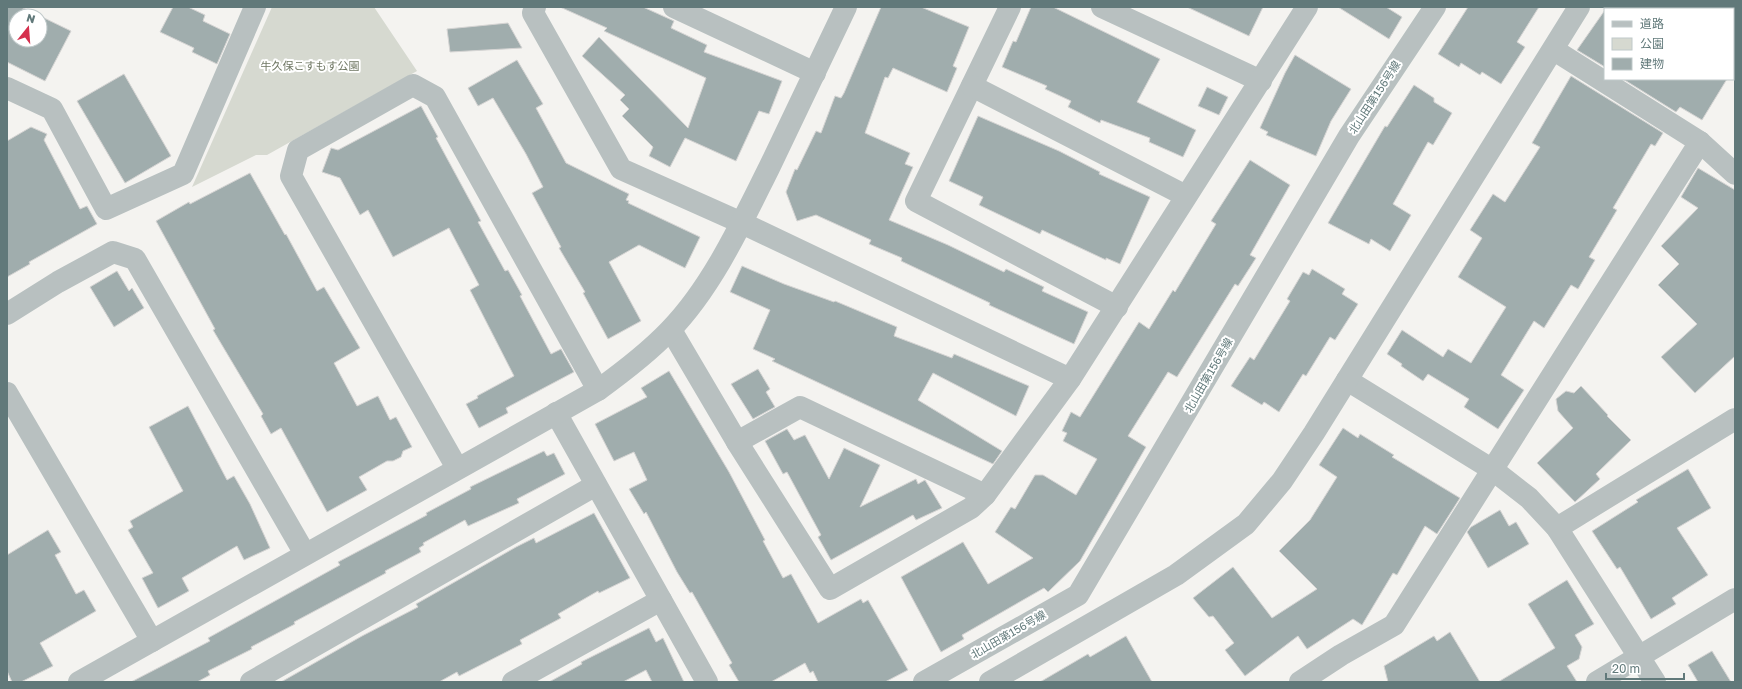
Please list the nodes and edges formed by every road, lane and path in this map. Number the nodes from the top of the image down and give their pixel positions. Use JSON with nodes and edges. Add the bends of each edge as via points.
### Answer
{"nodes":[{"id":1,"x":255,"y":7,"type":"edge"},
{"id":2,"x":535,"y":7,"type":"edge"},
{"id":3,"x":674,"y":7,"type":"edge"},
{"id":4,"x":846,"y":7,"type":"edge"},
{"id":5,"x":1010,"y":7,"type":"edge"},
{"id":6,"x":1102,"y":7,"type":"edge"},
{"id":7,"x":1307,"y":7,"type":"edge"},
{"id":8,"x":1435,"y":7,"type":"edge"},
{"id":9,"x":1579,"y":7,"type":"edge"},
{"id":10,"x":1554,"y":50,"type":"junction"},
{"id":11,"x":815,"y":73,"type":"junction"},
{"id":12,"x":1261,"y":81,"type":"junction"},
{"id":13,"x":972,"y":86,"type":"junction"},
{"id":14,"x":7,"y":88,"type":"edge"},
{"id":15,"x":1700,"y":142,"type":"junction"},
{"id":16,"x":1735,"y":174,"type":"edge"},
{"id":17,"x":1186,"y":196,"type":"junction"},
{"id":18,"x":742,"y":223,"type":"junction"},
{"id":19,"x":1117,"y":307,"type":"junction"},
{"id":20,"x":7,"y":314,"type":"edge"},
{"id":21,"x":671,"y":330,"type":"junction"},
{"id":22,"x":1070,"y":379,"type":"junction"},
{"id":23,"x":1347,"y":380,"type":"junction"},
{"id":24,"x":598,"y":390,"type":"junction"},
{"id":25,"x":7,"y":392,"type":"edge"},
{"id":26,"x":556,"y":414,"type":"junction"},
{"id":27,"x":1735,"y":419,"type":"edge"},
{"id":28,"x":736,"y":442,"type":"junction"},
{"id":29,"x":457,"y":468,"type":"junction"},
{"id":30,"x":1493,"y":470,"type":"junction"},
{"id":31,"x":596,"y":485,"type":"junction"},
{"id":32,"x":985,"y":495,"type":"junction"},
{"id":33,"x":1557,"y":528,"type":"junction"},
{"id":34,"x":305,"y":554,"type":"junction"},
{"id":35,"x":1735,"y":599,"type":"edge"},
{"id":36,"x":661,"y":600,"type":"junction"},
{"id":37,"x":152,"y":641,"type":"junction"},
{"id":38,"x":1639,"y":656,"type":"junction"},
{"id":39,"x":79,"y":682,"type":"edge"},
{"id":40,"x":251,"y":682,"type":"edge"},
{"id":41,"x":513,"y":682,"type":"edge"},
{"id":42,"x":707,"y":682,"type":"edge"},
{"id":43,"x":924,"y":682,"type":"edge"},
{"id":44,"x":990,"y":682,"type":"edge"},
{"id":45,"x":1300,"y":682,"type":"edge"},
{"id":46,"x":1597,"y":682,"type":"edge"},
{"id":47,"x":1655,"y":682,"type":"edge"}],
"edges":[{"from":1,"to":14,"type":"street","via":[[184,174],[106,208],[52,109]]},
{"from":2,"to":18,"type":"street","via":[[533,13],[621,169]]},
{"from":3,"to":11,"type":"street"},
{"from":4,"to":11,"type":"street"},
{"from":5,"to":13,"type":"street"},
{"from":6,"to":12,"type":"street"},
{"from":7,"to":12,"type":"street"},
{"from":8,"to":43,"type":"street","name":"北山田第156号線","via":[[1349,136],[1078,595]]},
{"from":9,"to":10,"type":"street"},
{"from":10,"to":15,"type":"street"},
{"from":10,"to":23,"type":"street"},
{"from":11,"to":18,"type":"street"},
{"from":12,"to":17,"type":"street"},
{"from":13,"to":17,"type":"street"},
{"from":13,"to":19,"type":"street","via":[[916,201]]},
{"from":15,"to":16,"type":"street"},
{"from":15,"to":30,"type":"street"},
{"from":17,"to":19,"type":"street"},
{"from":18,"to":21,"type":"street","via":[[696,298]]},
{"from":18,"to":22,"type":"street"},
{"from":19,"to":22,"type":"street"},
{"from":20,"to":34,"type":"street","via":[[113,252],[135,259]]},
{"from":21,"to":24,"type":"street","via":[[636,362]]},
{"from":21,"to":28,"type":"street"},
{"from":22,"to":32,"type":"street"},
{"from":23,"to":30,"type":"street"},
{"from":23,"to":44,"type":"street","via":[[1282,481],[1246,524],[1176,576]]},
{"from":24,"to":26,"type":"street"},
{"from":24,"to":29,"type":"street","via":[[435,97],[412,85],[298,150],[291,176]]},
{"from":25,"to":37,"type":"street"},
{"from":26,"to":29,"type":"street"},
{"from":26,"to":31,"type":"street"},
{"from":27,"to":33,"type":"street"},
{"from":28,"to":32,"type":"street","via":[[800,407]]},
{"from":28,"to":32,"type":"street","via":[[830,589],[971,508]]},
{"from":29,"to":34,"type":"street"},
{"from":30,"to":33,"type":"street","via":[[1529,498]]},
{"from":30,"to":45,"type":"street","via":[[1394,625]]},
{"from":31,"to":36,"type":"street"},
{"from":31,"to":40,"type":"street"},
{"from":33,"to":38,"type":"street"},
{"from":34,"to":37,"type":"street"},
{"from":35,"to":38,"type":"street"},
{"from":36,"to":41,"type":"street"},
{"from":36,"to":42,"type":"street"},
{"from":37,"to":39,"type":"street"},
{"from":38,"to":46,"type":"street"},
{"from":38,"to":47,"type":"street"}]}
